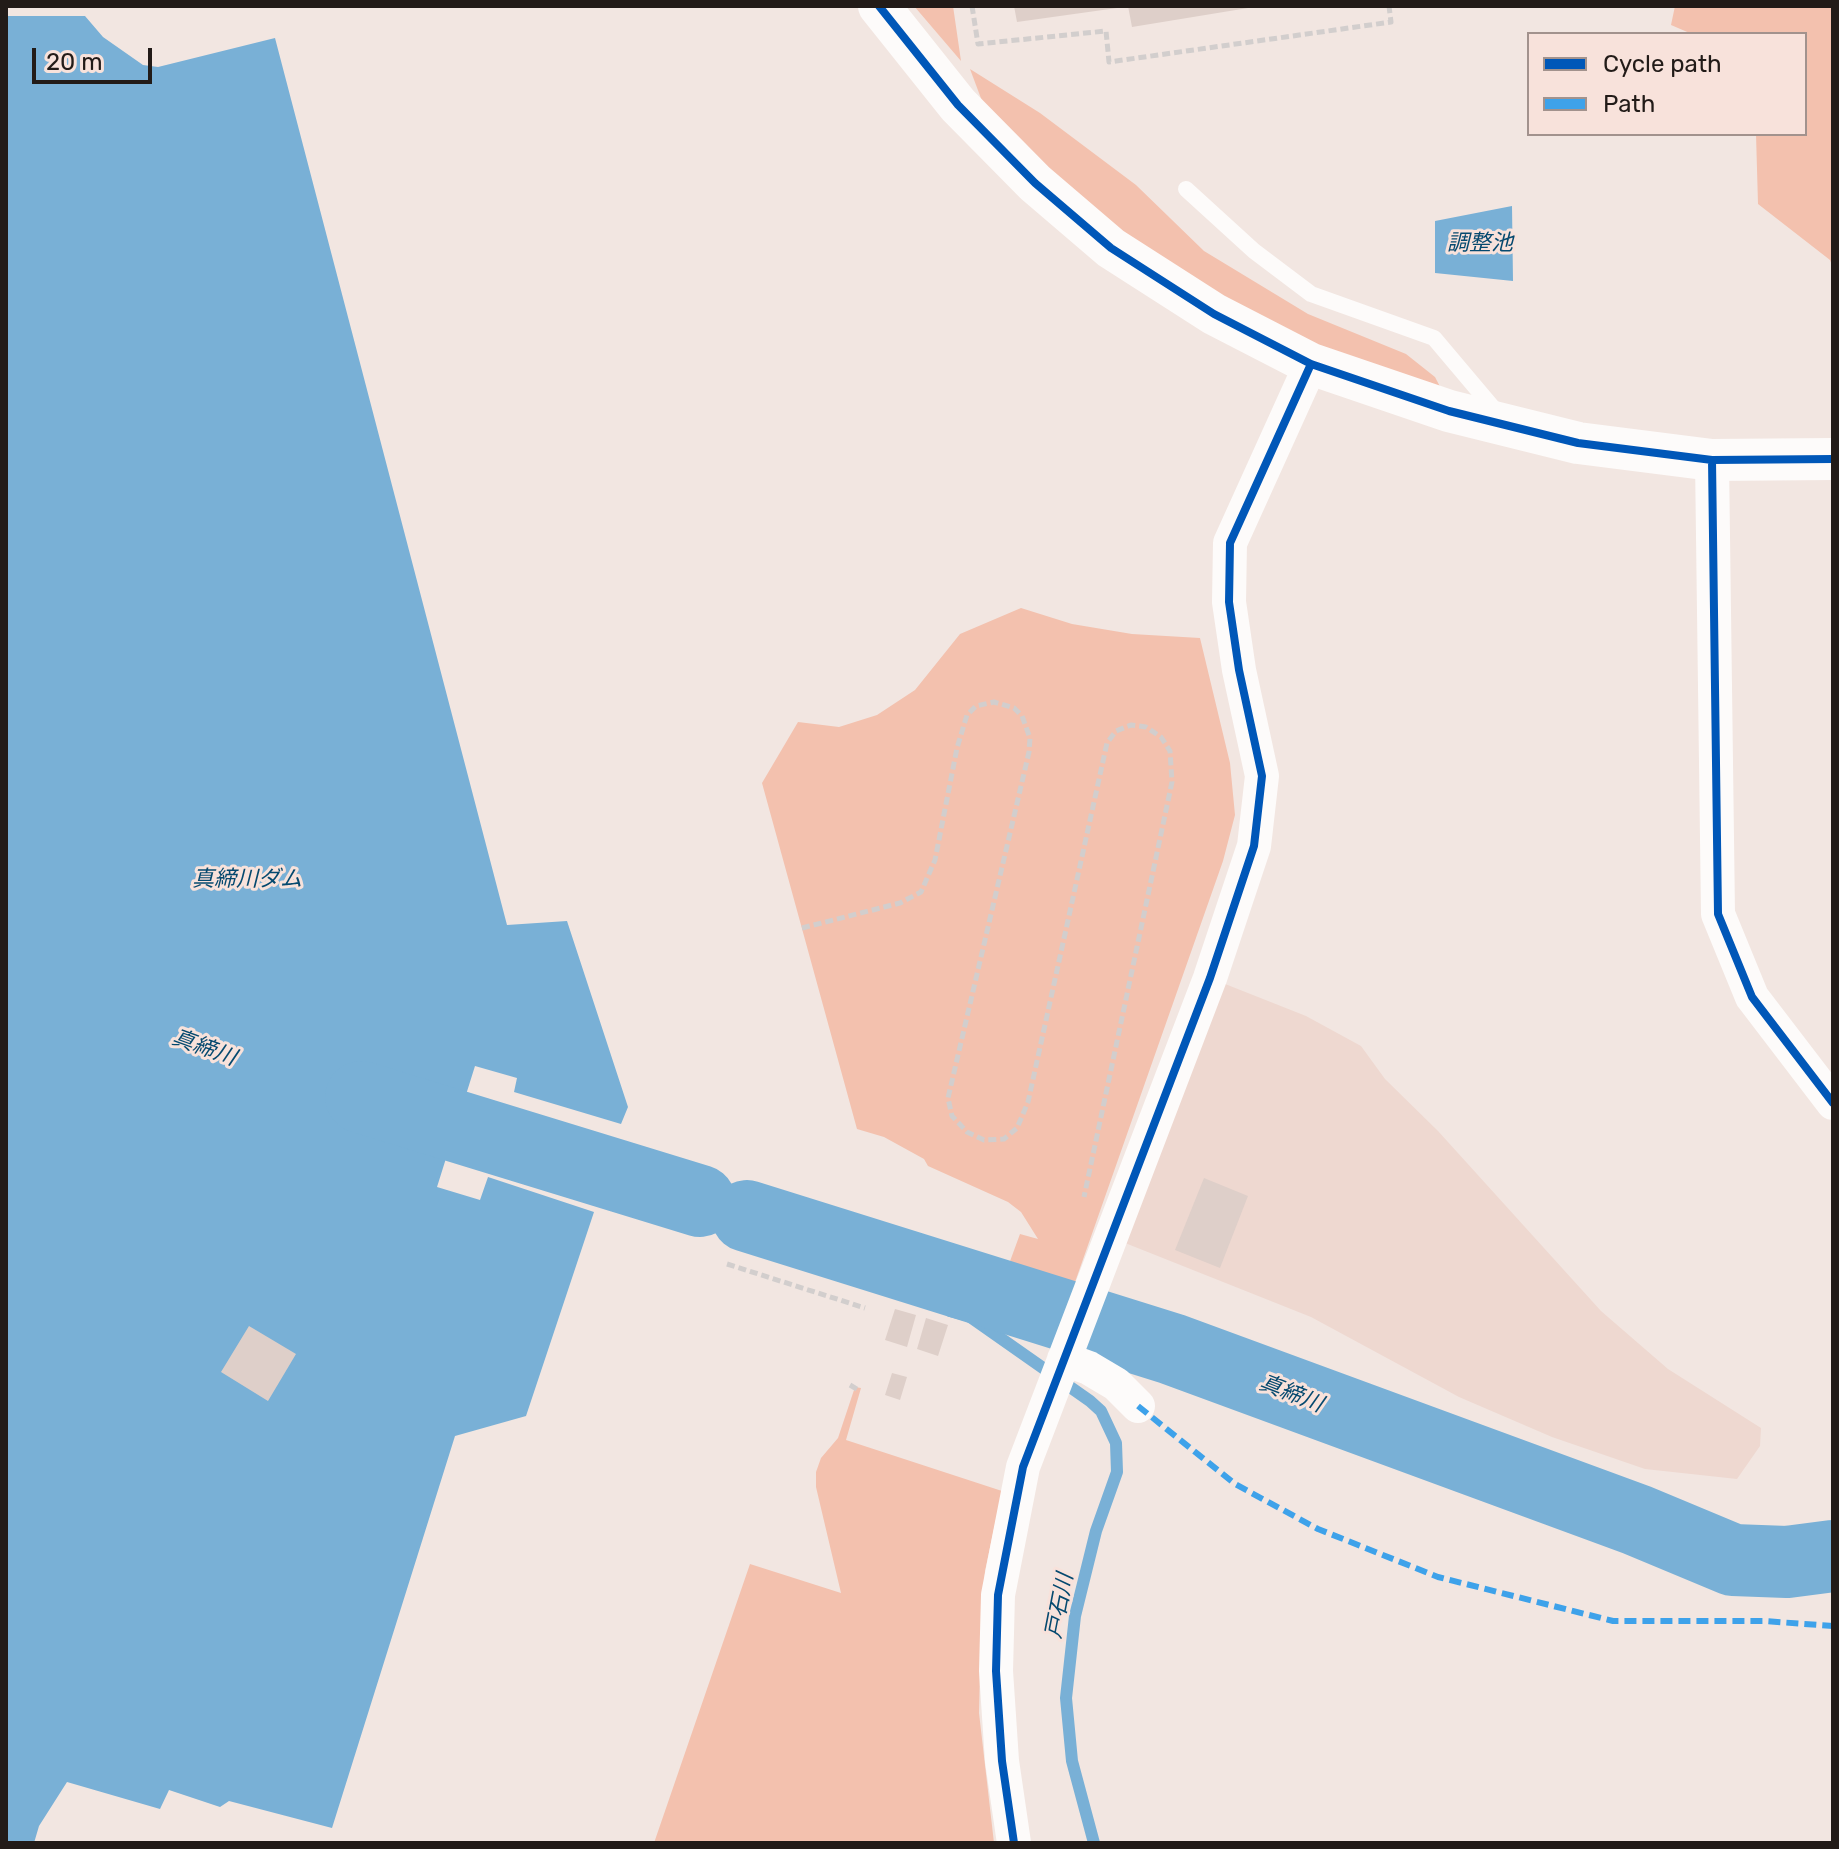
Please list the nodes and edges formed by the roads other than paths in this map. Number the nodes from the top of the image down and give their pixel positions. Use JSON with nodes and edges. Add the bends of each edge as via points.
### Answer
{"nodes":[{"id":1,"x":879,"y":6,"type":"edge"},
{"id":2,"x":1186,"y":189,"type":"dead end"},
{"id":3,"x":1311,"y":364,"type":"junction"},
{"id":4,"x":1509,"y":426,"type":"junction"},
{"id":5,"x":1833,"y":459,"type":"edge"},
{"id":6,"x":1712,"y":460,"type":"junction"},
{"id":7,"x":1833,"y":1103,"type":"edge"},
{"id":8,"x":1067,"y":1351,"type":"junction"},
{"id":9,"x":1138,"y":1406,"type":"dead end"},
{"id":10,"x":1014,"y":1843,"type":"edge"}],
"edges":[{"from":1,"to":3,"type":"street","via":[[958,105],[1035,183],[1111,248],[1214,314]]},
{"from":2,"to":4,"type":"lane","via":[[1311,294],[1434,338]]},
{"from":3,"to":4,"type":"street"},
{"from":3,"to":8,"type":"street","via":[[1230,543],[1229,602],[1262,776],[1254,846],[1210,978]]},
{"from":4,"to":6,"type":"street","via":[[1578,443]]},
{"from":5,"to":6,"type":"street"},
{"from":6,"to":7,"type":"street","via":[[1718,914],[1752,997]]},
{"from":8,"to":9,"type":"street"},
{"from":8,"to":10,"type":"street","via":[[1023,1467],[998,1595],[998,1701]]}]}
